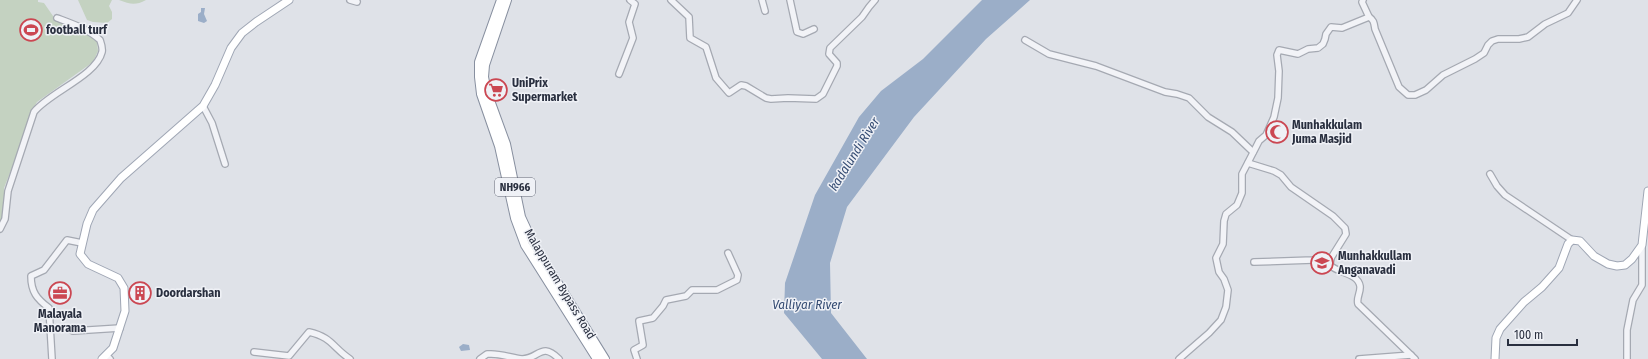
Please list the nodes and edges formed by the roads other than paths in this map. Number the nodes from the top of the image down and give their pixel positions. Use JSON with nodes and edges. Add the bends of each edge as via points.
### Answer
{"nodes":[{"id":1,"x":289,"y":0,"type":"edge"},
{"id":2,"x":350,"y":0,"type":"edge"},
{"id":3,"x":501,"y":0,"type":"edge"},
{"id":4,"x":507,"y":0,"type":"edge"},
{"id":5,"x":630,"y":0,"type":"edge"},
{"id":6,"x":671,"y":0,"type":"edge"},
{"id":7,"x":762,"y":0,"type":"edge"},
{"id":8,"x":790,"y":0,"type":"edge"},
{"id":9,"x":875,"y":0,"type":"edge"},
{"id":10,"x":1362,"y":0,"type":"edge"},
{"id":11,"x":1577,"y":0,"type":"edge"},
{"id":12,"x":357,"y":2,"type":"dead end"},
{"id":13,"x":765,"y":11,"type":"dead end"},
{"id":14,"x":1369,"y":17,"type":"junction"},
{"id":15,"x":57,"y":18,"type":"dead end"},
{"id":16,"x":814,"y":29,"type":"dead end"},
{"id":17,"x":1025,"y":40,"type":"dead end"},
{"id":18,"x":619,"y":74,"type":"dead end"},
{"id":19,"x":203,"y":106,"type":"junction"},
{"id":20,"x":1253,"y":152,"type":"junction"},
{"id":21,"x":1248,"y":163,"type":"junction"},
{"id":22,"x":225,"y":164,"type":"dead end"},
{"id":23,"x":1490,"y":174,"type":"dead end"},
{"id":24,"x":1648,"y":191,"type":"edge"},
{"id":25,"x":0,"y":229,"type":"edge"},
{"id":26,"x":1572,"y":240,"type":"junction"},
{"id":27,"x":82,"y":243,"type":"junction"},
{"id":28,"x":1642,"y":245,"type":"junction"},
{"id":29,"x":728,"y":254,"type":"dead end"},
{"id":30,"x":1331,"y":258,"type":"junction"},
{"id":31,"x":1254,"y":262,"type":"dead end"},
{"id":32,"x":120,"y":328,"type":"junction"},
{"id":33,"x":73,"y":331,"type":"dead end"},
{"id":34,"x":254,"y":352,"type":"dead end"},
{"id":35,"x":1413,"y":357,"type":"edge"},
{"id":36,"x":106,"y":358,"type":"edge"},
{"id":37,"x":52,"y":359,"type":"edge"},
{"id":38,"x":350,"y":359,"type":"edge"},
{"id":39,"x":480,"y":359,"type":"edge"},
{"id":40,"x":559,"y":359,"type":"edge"},
{"id":41,"x":597,"y":359,"type":"edge"},
{"id":42,"x":605,"y":359,"type":"edge"},
{"id":43,"x":637,"y":359,"type":"edge"},
{"id":44,"x":1179,"y":359,"type":"edge"},
{"id":45,"x":1360,"y":359,"type":"edge"},
{"id":46,"x":1495,"y":359,"type":"edge"},
{"id":47,"x":1627,"y":359,"type":"edge"}],
"edges":[{"from":1,"to":19,"type":"main road","via":[[242,33],[231,48]]},
{"from":2,"to":12,"type":"street"},
{"from":3,"to":41,"type":"highway","name":"Malappuram Bypass Road","number":"NH966","via":[[479,62],[481,94],[499,146],[515,218],[525,245]]},
{"from":4,"to":42,"type":"highway","name":"Malappuram Bypass Road","number":"NH966","via":[[485,65],[484,77],[506,144],[521,217],[533,243]]},
{"from":5,"to":18,"type":"street","via":[[635,4],[629,22],[633,38]]},
{"from":6,"to":9,"type":"street","via":[[689,17],[690,38],[706,46],[716,78],[729,93],[746,86],[766,98],[780,99],[816,99],[823,94],[837,63],[829,54],[830,48],[862,17]]},
{"from":7,"to":13,"type":"street"},
{"from":8,"to":16,"type":"street","via":[[797,32],[803,34]]},
{"from":10,"to":14,"type":"street"},
{"from":11,"to":14,"type":"street","via":[[1568,13],[1528,36],[1492,41],[1475,59],[1436,80],[1426,90],[1415,95],[1408,95],[1399,87],[1374,23]]},
{"from":14,"to":20,"type":"street","via":[[1342,28],[1331,27],[1323,44],[1318,48],[1298,54],[1279,50],[1278,98],[1274,117],[1266,136],[1259,141]]},
{"from":15,"to":25,"type":"street","via":[[88,30],[100,40],[102,51],[97,63],[86,73],[41,104],[34,112],[8,191],[5,219]]},
{"from":17,"to":20,"type":"street","via":[[1049,54],[1096,66],[1164,92],[1189,98],[1208,117],[1232,132]]},
{"from":19,"to":22,"type":"street","via":[[212,123]]},
{"from":19,"to":27,"type":"main road","via":[[121,178],[93,210]]},
{"from":20,"to":21,"type":"street"},
{"from":21,"to":30,"type":"street","via":[[1274,170],[1345,228],[1346,234]]},
{"from":21,"to":44,"type":"street","via":[[1242,174],[1242,193],[1237,205],[1226,214],[1223,244],[1216,258],[1219,272],[1228,290],[1226,307],[1221,320],[1210,333]]},
{"from":23,"to":26,"type":"street","via":[[1505,195]]},
{"from":24,"to":28,"type":"main road"},
{"from":26,"to":28,"type":"main road","via":[[1580,241],[1597,258],[1617,266],[1629,262]]},
{"from":26,"to":46,"type":"main road","via":[[1559,268],[1500,329],[1496,338]]},
{"from":27,"to":32,"type":"main road","via":[[80,254],[84,260],[118,278],[124,288],[125,311]]},
{"from":27,"to":37,"type":"street","via":[[67,240],[44,270],[31,276],[31,284],[38,299],[49,308]]},
{"from":28,"to":47,"type":"street","via":[[1642,285],[1633,300],[1627,330]]},
{"from":29,"to":43,"type":"street","via":[[738,280],[717,290],[692,290],[686,296],[666,300],[653,318],[639,321],[643,345],[634,350]]},
{"from":30,"to":31,"type":"street"},
{"from":30,"to":35,"type":"street","via":[[1330,265],[1333,269],[1354,277],[1361,286],[1358,304]]},
{"from":32,"to":33,"type":"street"},
{"from":32,"to":36,"type":"main road","via":[[113,348]]},
{"from":34,"to":38,"type":"street","via":[[289,356],[309,332],[319,334],[330,341]]},
{"from":35,"to":45,"type":"street"},
{"from":39,"to":40,"type":"street","via":[[487,354],[523,359],[540,351],[553,353]]}]}
